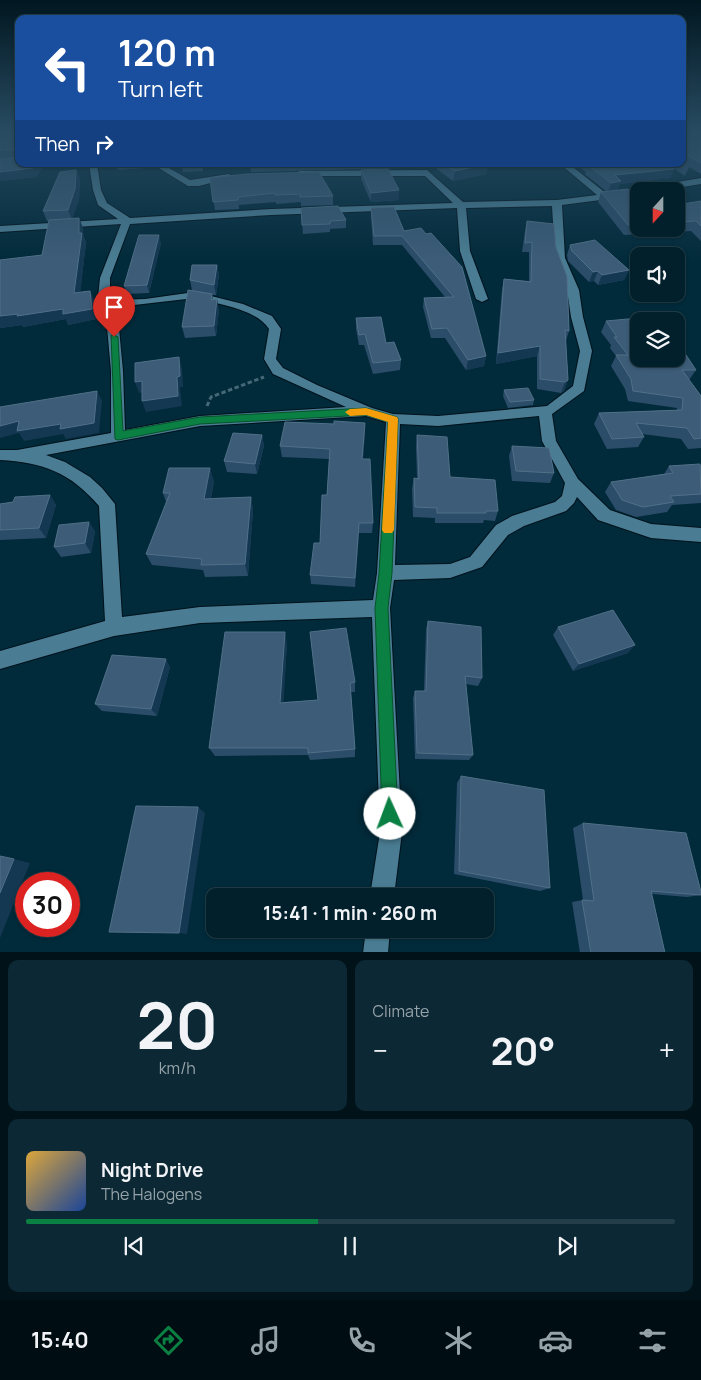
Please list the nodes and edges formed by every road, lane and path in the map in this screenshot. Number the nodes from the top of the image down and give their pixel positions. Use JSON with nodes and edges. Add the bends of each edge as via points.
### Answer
{"nodes":[{"id":1,"x":94,"y":172,"type":"edge"},
{"id":2,"x":170,"y":172,"type":"edge"},
{"id":3,"x":305,"y":172,"type":"edge"},
{"id":4,"x":417,"y":172,"type":"edge"},
{"id":5,"x":575,"y":172,"type":"edge"},
{"id":6,"x":427,"y":173,"type":"joint"},
{"id":7,"x":293,"y":174,"type":"edge"},
{"id":8,"x":672,"y":174,"type":"edge"},
{"id":9,"x":238,"y":177,"type":"edge"},
{"id":10,"x":701,"y":181,"type":"edge"},
{"id":11,"x":686,"y":184,"type":"joint"},
{"id":12,"x":630,"y":193,"type":"edge"},
{"id":13,"x":604,"y":196,"type":"junction"},
{"id":14,"x":557,"y":203,"type":"junction"},
{"id":15,"x":461,"y":204,"type":"junction"},
{"id":16,"x":127,"y":220,"type":"junction"},
{"id":17,"x":0,"y":229,"type":"edge"},
{"id":18,"x":482,"y":299,"type":"dead end"},
{"id":19,"x":111,"y":304,"type":"junction"},
{"id":20,"x":278,"y":371,"type":"junction"},
{"id":21,"x":545,"y":410,"type":"junction"},
{"id":22,"x":366,"y":411,"type":"junction"},
{"id":23,"x":393,"y":419,"type":"junction"},
{"id":24,"x":200,"y":421,"type":"junction"},
{"id":25,"x":118,"y":436,"type":"junction"},
{"id":26,"x":0,"y":455,"type":"edge"},
{"id":27,"x":19,"y":455,"type":"junction"},
{"id":28,"x":573,"y":483,"type":"junction"},
{"id":29,"x":701,"y":535,"type":"edge"},
{"id":30,"x":386,"y":573,"type":"junction"},
{"id":31,"x":381,"y":608,"type":"junction"},
{"id":32,"x":114,"y":628,"type":"junction"},
{"id":33,"x":0,"y":660,"type":"edge"},
{"id":34,"x":383,"y":888,"type":"edge"},
{"id":35,"x":377,"y":938,"type":"edge"},
{"id":36,"x":375,"y":952,"type":"edge"}],
"edges":[{"from":1,"to":16,"type":"street","via":[[103,205]]},
{"from":2,"to":9,"type":"street","via":[[188,183]]},
{"from":3,"to":7,"type":"street"},
{"from":4,"to":6,"type":"street"},
{"from":5,"to":13,"type":"street"},
{"from":6,"to":15,"type":"street"},
{"from":8,"to":11,"type":"street"},
{"from":10,"to":11,"type":"street"},
{"from":12,"to":13,"type":"street"},
{"from":13,"to":14,"type":"street"},
{"from":14,"to":15,"type":"street"},
{"from":14,"to":21,"type":"street","via":[[560,258],[573,290],[586,351],[579,388],[550,410]]},
{"from":15,"to":16,"type":"street"},
{"from":15,"to":18,"type":"street","via":[[465,251]]},
{"from":16,"to":17,"type":"street"},
{"from":16,"to":19,"type":"street","via":[[105,278],[104,297]]},
{"from":19,"to":20,"type":"street","via":[[195,295],[239,306],[268,318],[275,329],[270,360]]},
{"from":19,"to":25,"type":"street"},
{"from":20,"to":22,"type":"street"},
{"from":20,"to":24,"type":"path","via":[[211,397]]},
{"from":21,"to":23,"type":"street","via":[[438,421]]},
{"from":21,"to":28,"type":"street","via":[[549,441]]},
{"from":22,"to":23,"type":"street"},
{"from":22,"to":24,"type":"street"},
{"from":23,"to":30,"type":"street"},
{"from":24,"to":25,"type":"street"},
{"from":25,"to":27,"type":"street"},
{"from":26,"to":27,"type":"street"},
{"from":27,"to":32,"type":"street","via":[[54,462],[80,476],[107,504]]},
{"from":28,"to":29,"type":"street","via":[[604,515],[651,531]]},
{"from":28,"to":30,"type":"street","via":[[569,499],[560,507],[502,530],[476,562],[450,571]]},
{"from":30,"to":31,"type":"street"},
{"from":31,"to":32,"type":"street","via":[[200,615]]},
{"from":31,"to":34,"type":"street","via":[[391,832]]},
{"from":32,"to":33,"type":"street"},
{"from":35,"to":36,"type":"street"}]}
